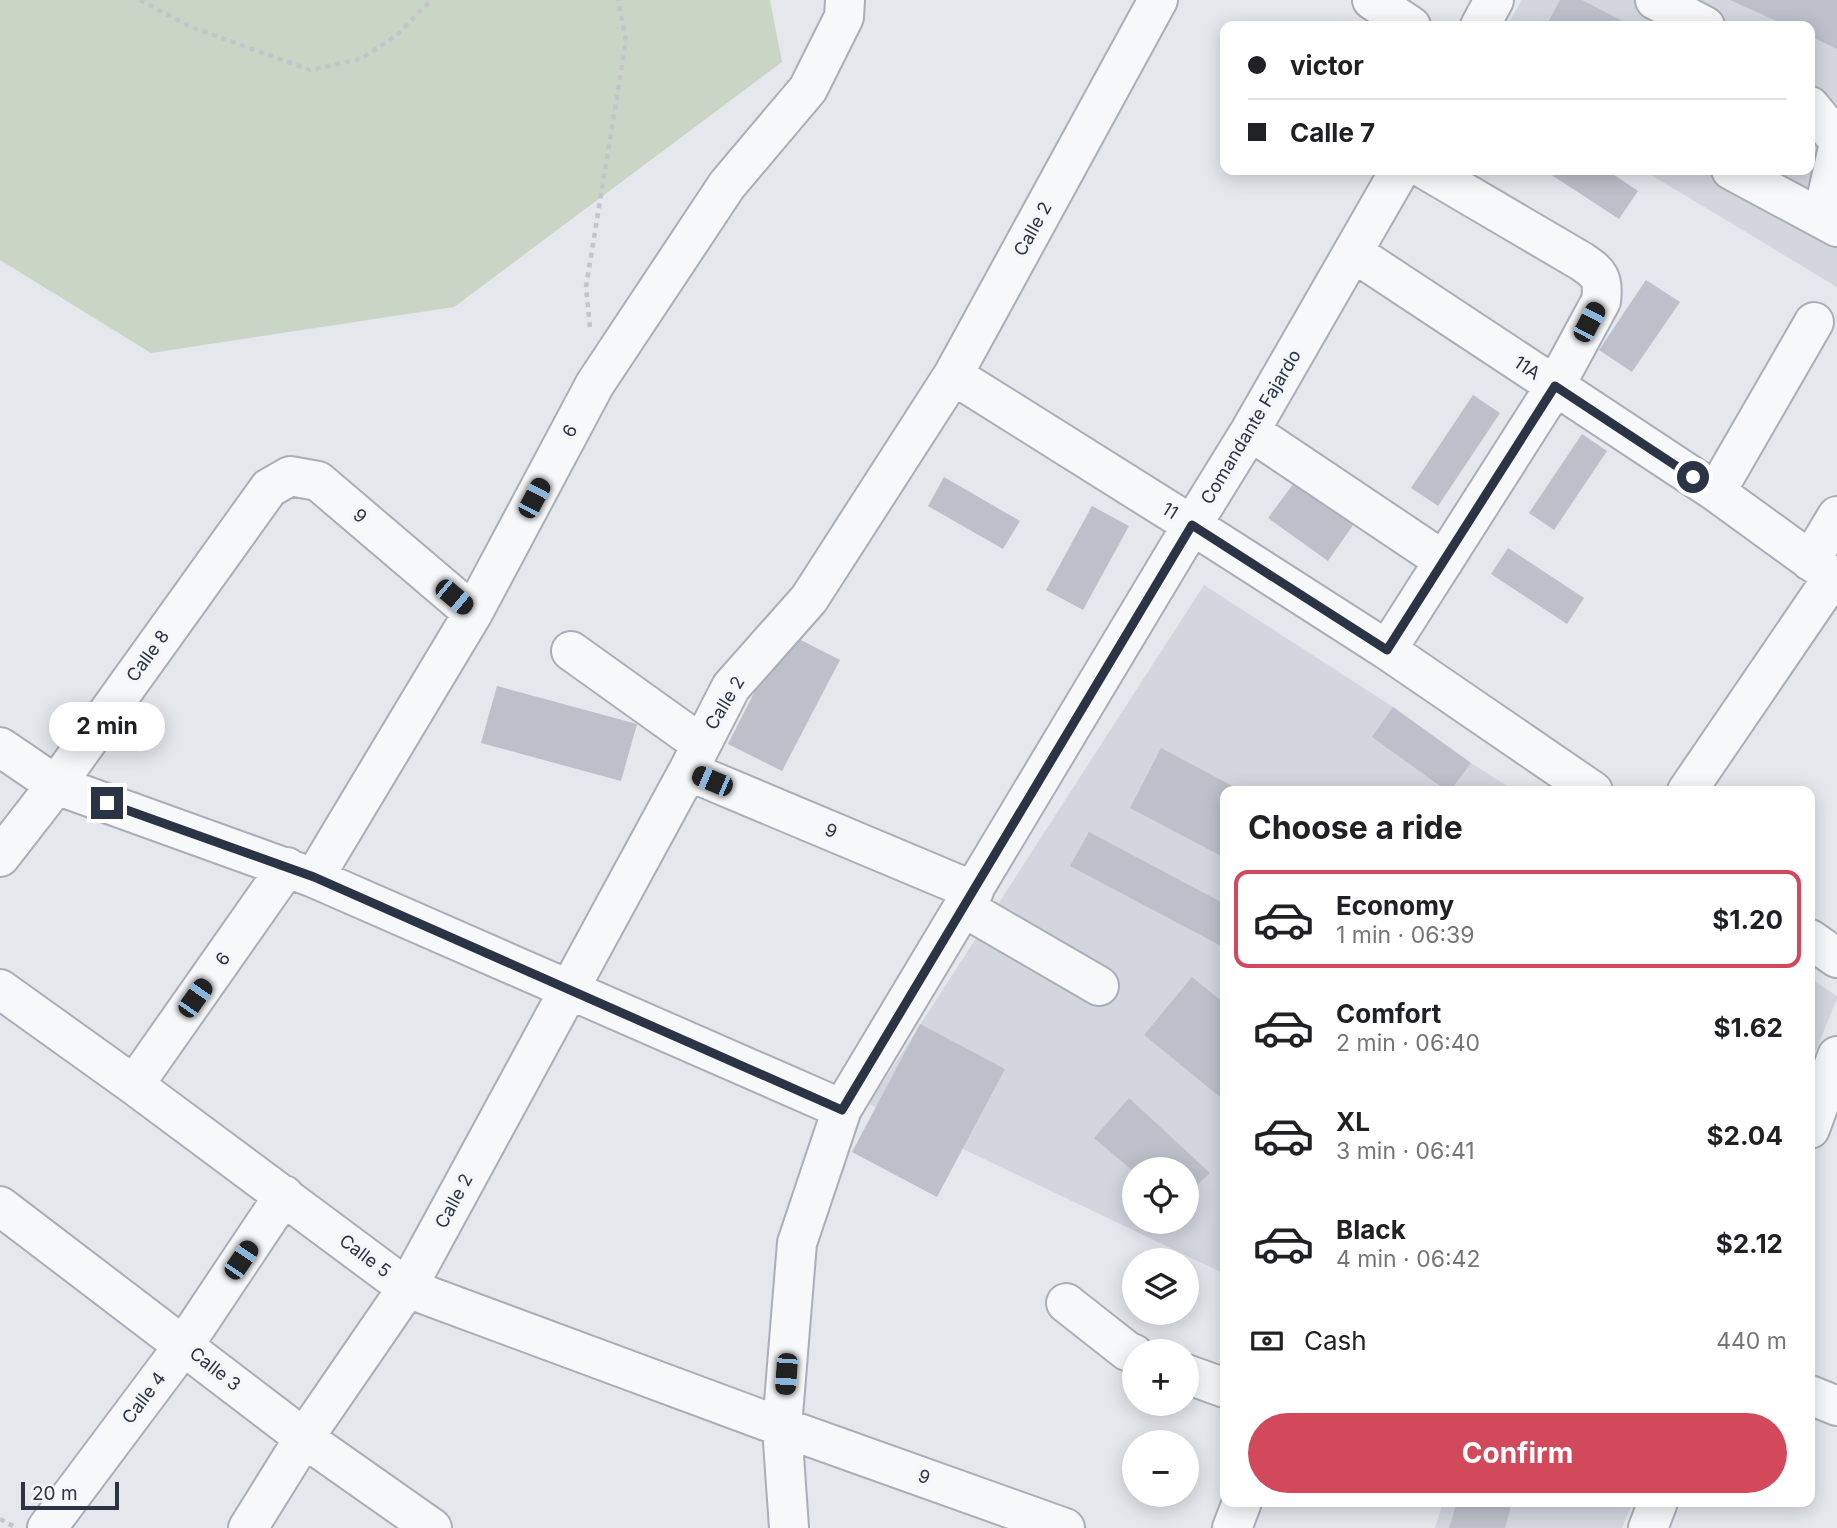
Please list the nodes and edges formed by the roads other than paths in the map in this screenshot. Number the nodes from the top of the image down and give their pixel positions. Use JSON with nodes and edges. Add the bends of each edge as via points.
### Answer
{"nodes":[{"id":1,"x":845,"y":0,"type":"edge"},
{"id":2,"x":1158,"y":0,"type":"edge"},
{"id":3,"x":1372,"y":0,"type":"edge"},
{"id":4,"x":1494,"y":0,"type":"edge"},
{"id":5,"x":1655,"y":0,"type":"edge"},
{"id":6,"x":1404,"y":21,"type":"edge"},
{"id":7,"x":1483,"y":21,"type":"edge"},
{"id":8,"x":1695,"y":21,"type":"edge"},
{"id":9,"x":1815,"y":112,"type":"edge"},
{"id":10,"x":1837,"y":139,"type":"edge"},
{"id":11,"x":1837,"y":152,"type":"edge"},
{"id":12,"x":1397,"y":175,"type":"edge"},
{"id":13,"x":1435,"y":175,"type":"edge"},
{"id":14,"x":1740,"y":175,"type":"edge"},
{"id":15,"x":1829,"y":223,"type":"edge"},
{"id":16,"x":1354,"y":253,"type":"junction"},
{"id":17,"x":1814,"y":322,"type":"dead end"},
{"id":18,"x":954,"y":375,"type":"junction"},
{"id":19,"x":1555,"y":386,"type":"junction"},
{"id":20,"x":1250,"y":432,"type":"junction"},
{"id":21,"x":269,"y":488,"type":"joint"},
{"id":22,"x":1716,"y":492,"type":"junction"},
{"id":23,"x":1837,"y":516,"type":"edge"},
{"id":24,"x":1192,"y":525,"type":"junction"},
{"id":25,"x":1444,"y":561,"type":"junction"},
{"id":26,"x":1827,"y":573,"type":"edge"},
{"id":27,"x":473,"y":613,"type":"junction"},
{"id":28,"x":1387,"y":650,"type":"junction"},
{"id":29,"x":571,"y":651,"type":"dead end"},
{"id":30,"x":0,"y":747,"type":"edge"},
{"id":31,"x":695,"y":758,"type":"junction"},
{"id":32,"x":56,"y":785,"type":"junction"},
{"id":33,"x":1586,"y":786,"type":"edge"},
{"id":34,"x":1690,"y":786,"type":"edge"},
{"id":35,"x":0,"y":857,"type":"edge"},
{"id":36,"x":301,"y":872,"type":"junction"},
{"id":37,"x":968,"y":899,"type":"junction"},
{"id":38,"x":1815,"y":943,"type":"edge"},
{"id":39,"x":1837,"y":958,"type":"edge"},
{"id":40,"x":1099,"y":986,"type":"dead end"},
{"id":41,"x":569,"y":988,"type":"junction"},
{"id":42,"x":0,"y":989,"type":"edge"},
{"id":43,"x":1837,"y":1056,"type":"edge"},
{"id":44,"x":134,"y":1085,"type":"junction"},
{"id":45,"x":842,"y":1110,"type":"junction"},
{"id":46,"x":1815,"y":1115,"type":"edge"},
{"id":47,"x":284,"y":1195,"type":"junction"},
{"id":48,"x":0,"y":1206,"type":"edge"},
{"id":49,"x":407,"y":1288,"type":"junction"},
{"id":50,"x":1066,"y":1303,"type":"dead end"},
{"id":51,"x":184,"y":1345,"type":"junction"},
{"id":52,"x":1122,"y":1347,"type":"edge"},
{"id":53,"x":1199,"y":1379,"type":"edge"},
{"id":54,"x":1220,"y":1386,"type":"edge"},
{"id":55,"x":1815,"y":1397,"type":"edge"},
{"id":56,"x":1837,"y":1406,"type":"edge"},
{"id":57,"x":782,"y":1427,"type":"junction"},
{"id":58,"x":304,"y":1438,"type":"junction"},
{"id":59,"x":1240,"y":1507,"type":"edge"},
{"id":60,"x":1656,"y":1507,"type":"edge"},
{"id":61,"x":47,"y":1528,"type":"edge"},
{"id":62,"x":248,"y":1528,"type":"edge"},
{"id":63,"x":432,"y":1528,"type":"edge"},
{"id":64,"x":789,"y":1528,"type":"edge"},
{"id":65,"x":1065,"y":1528,"type":"edge"},
{"id":66,"x":1231,"y":1528,"type":"edge"},
{"id":67,"x":1648,"y":1528,"type":"edge"}],
"edges":[{"from":1,"to":27,"type":"street","name":"6","via":[[844,17],[808,89],[727,185],[595,384]]},
{"from":2,"to":18,"type":"street","name":"Calle 2"},
{"from":3,"to":6,"type":"street"},
{"from":4,"to":7,"type":"street"},
{"from":5,"to":8,"type":"street"},
{"from":9,"to":10,"type":"street"},
{"from":11,"to":15,"type":"street"},
{"from":12,"to":16,"type":"street","name":"Comandante Fajardo"},
{"from":13,"to":19,"type":"street","via":[[1581,261],[1601,279],[1601,301]]},
{"from":14,"to":15,"type":"street"},
{"from":16,"to":19,"type":"street","name":"11A"},
{"from":16,"to":20,"type":"street","name":"Comandante Fajardo"},
{"from":17,"to":22,"type":"street"},
{"from":18,"to":24,"type":"street","name":"11"},
{"from":18,"to":31,"type":"street","name":"Calle 2","via":[[809,598],[731,687]]},
{"from":19,"to":22,"type":"street","name":"11A"},
{"from":19,"to":25,"type":"street"},
{"from":20,"to":24,"type":"street","name":"Comandante Fajardo"},
{"from":20,"to":25,"type":"street"},
{"from":21,"to":27,"type":"street","name":"9","via":[[290,476],[318,481]]},
{"from":21,"to":32,"type":"street","name":"Calle 8"},
{"from":22,"to":26,"type":"street","name":"11A"},
{"from":23,"to":26,"type":"street"},
{"from":24,"to":28,"type":"street","name":"11"},
{"from":24,"to":37,"type":"street","name":"Comandante Fajardo"},
{"from":25,"to":28,"type":"street"},
{"from":26,"to":34,"type":"street"},
{"from":27,"to":36,"type":"street","name":"6"},
{"from":28,"to":33,"type":"street","name":"11"},
{"from":29,"to":31,"type":"street","name":"9"},
{"from":30,"to":32,"type":"street"},
{"from":31,"to":37,"type":"street","name":"9"},
{"from":31,"to":41,"type":"street","name":"Calle 2"},
{"from":32,"to":35,"type":"street","name":"Calle 8"},
{"from":32,"to":36,"type":"street"},
{"from":36,"to":41,"type":"street"},
{"from":36,"to":44,"type":"street","name":"6"},
{"from":37,"to":40,"type":"street","name":"9"},
{"from":37,"to":45,"type":"street","name":"Comandante Fajardo"},
{"from":38,"to":39,"type":"street"},
{"from":41,"to":45,"type":"street"},
{"from":41,"to":49,"type":"street","name":"Calle 2"},
{"from":42,"to":44,"type":"street","name":"Calle 5"},
{"from":43,"to":46,"type":"street"},
{"from":44,"to":47,"type":"street","name":"Calle 5"},
{"from":45,"to":57,"type":"street","name":"Comandante Fajardo","via":[[797,1243]]},
{"from":47,"to":49,"type":"street","name":"Calle 5"},
{"from":47,"to":51,"type":"street","name":"Calle 4"},
{"from":48,"to":51,"type":"street","name":"Calle 3"},
{"from":49,"to":57,"type":"street","name":"Calle 5"},
{"from":49,"to":58,"type":"street","name":"Calle 2"},
{"from":50,"to":52,"type":"street"},
{"from":51,"to":58,"type":"street","name":"Calle 3"},
{"from":51,"to":61,"type":"street","name":"Calle 4"},
{"from":53,"to":54,"type":"street"},
{"from":55,"to":56,"type":"street"},
{"from":57,"to":64,"type":"street","name":"Comandante Fajardo"},
{"from":57,"to":65,"type":"street","name":"9"},
{"from":58,"to":62,"type":"street","name":"Calle 2"},
{"from":58,"to":63,"type":"street","name":"Calle 3"},
{"from":59,"to":66,"type":"street"},
{"from":60,"to":67,"type":"street"}]}
